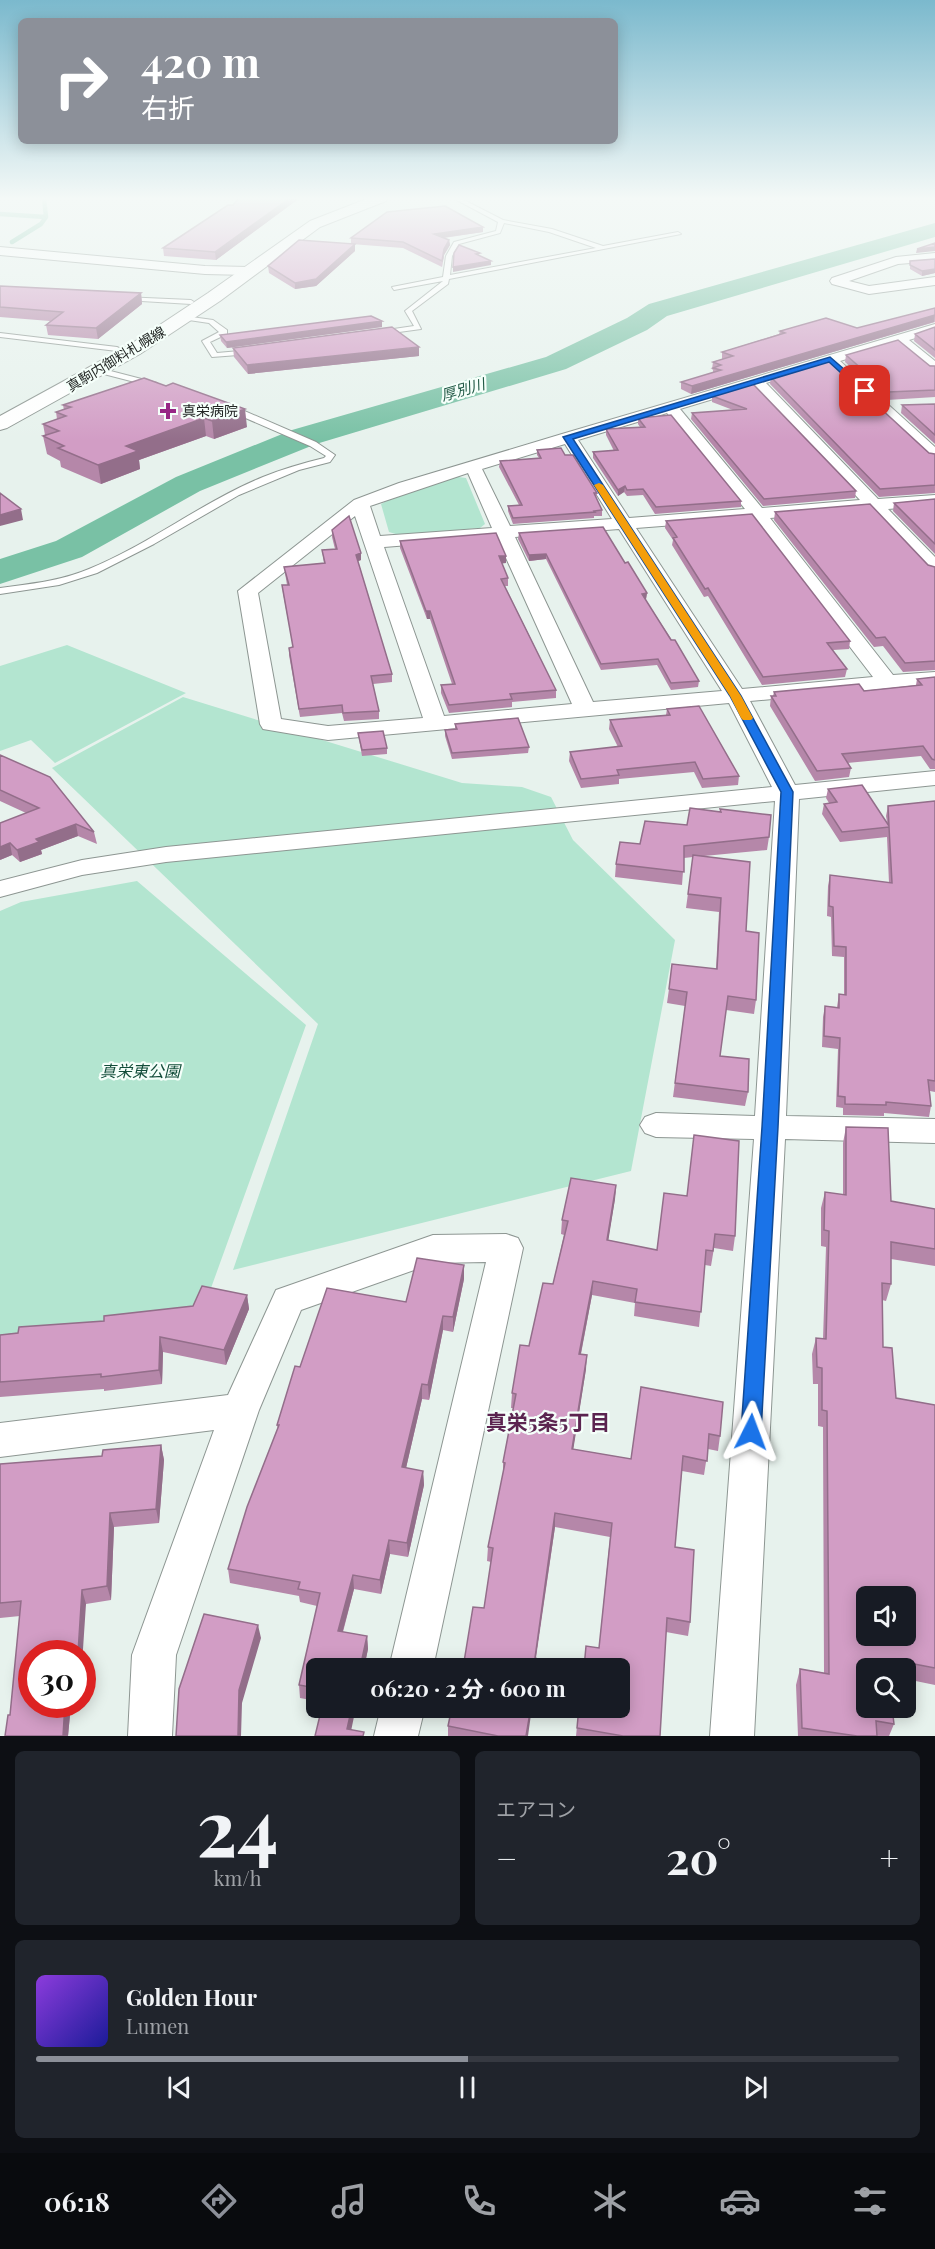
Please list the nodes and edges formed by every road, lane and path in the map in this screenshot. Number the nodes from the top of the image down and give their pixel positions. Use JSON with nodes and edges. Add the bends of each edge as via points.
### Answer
{"nodes":[{"id":1,"x":222,"y":279,"type":"edge"},
{"id":2,"x":225,"y":279,"type":"edge"},
{"id":3,"x":441,"y":279,"type":"edge"},
{"id":4,"x":446,"y":279,"type":"edge"},
{"id":5,"x":843,"y":279,"type":"edge"},
{"id":6,"x":935,"y":281,"type":"edge"},
{"id":7,"x":393,"y":288,"type":"dead end"},
{"id":8,"x":112,"y":297,"type":"edge"},
{"id":9,"x":191,"y":302,"type":"junction"},
{"id":10,"x":184,"y":318,"type":"junction"},
{"id":11,"x":935,"y":328,"type":"edge"},
{"id":12,"x":372,"y":334,"type":"edge"},
{"id":13,"x":0,"y":335,"type":"edge"},
{"id":14,"x":899,"y":339,"type":"junction"},
{"id":15,"x":117,"y":349,"type":"junction"},
{"id":16,"x":261,"y":350,"type":"edge"},
{"id":17,"x":830,"y":359,"type":"junction"},
{"id":18,"x":935,"y":368,"type":"edge"},
{"id":19,"x":99,"y":370,"type":"junction"},
{"id":20,"x":756,"y":382,"type":"junction"},
{"id":21,"x":163,"y":387,"type":"edge"},
{"id":22,"x":216,"y":402,"type":"edge"},
{"id":23,"x":904,"y":406,"type":"edge"},
{"id":24,"x":883,"y":407,"type":"junction"},
{"id":25,"x":671,"y":408,"type":"junction"},
{"id":26,"x":0,"y":412,"type":"edge"},
{"id":27,"x":0,"y":424,"type":"edge"},
{"id":28,"x":568,"y":437,"type":"junction"},
{"id":29,"x":935,"y":456,"type":"edge"},
{"id":30,"x":473,"y":467,"type":"junction"},
{"id":31,"x":935,"y":500,"type":"edge"},
{"id":32,"x":360,"y":504,"type":"junction"},
{"id":33,"x":874,"y":505,"type":"junction"},
{"id":34,"x":757,"y":513,"type":"junction"},
{"id":35,"x":622,"y":522,"type":"junction"},
{"id":36,"x":501,"y":532,"type":"junction"},
{"id":37,"x":373,"y":542,"type":"junction"},
{"id":38,"x":935,"y":568,"type":"edge"},
{"id":39,"x":0,"y":591,"type":"edge"},
{"id":40,"x":935,"y":678,"type":"edge"},
{"id":41,"x":888,"y":683,"type":"junction"},
{"id":42,"x":736,"y":696,"type":"junction"},
{"id":43,"x":586,"y":710,"type":"junction"},
{"id":44,"x":436,"y":724,"type":"junction"},
{"id":45,"x":935,"y":778,"type":"edge"},
{"id":46,"x":787,"y":792,"type":"junction"},
{"id":47,"x":0,"y":889,"type":"edge"},
{"id":48,"x":656,"y":1125,"type":"dead end"},
{"id":49,"x":770,"y":1127,"type":"junction"},
{"id":50,"x":935,"y":1131,"type":"edge"},
{"id":51,"x":240,"y":1410,"type":"junction"},
{"id":52,"x":0,"y":1440,"type":"edge"},
{"id":53,"x":413,"y":1658,"type":"edge"},
{"id":54,"x":400,"y":1718,"type":"edge"},
{"id":55,"x":150,"y":1736,"type":"edge"},
{"id":56,"x":396,"y":1736,"type":"edge"},
{"id":57,"x":732,"y":1736,"type":"edge"}],
"edges":[{"from":1,"to":9,"type":"main road","name":"真駒内御料札幌線"},
{"from":2,"to":10,"type":"main road","name":"真駒内御料札幌線"},
{"from":3,"to":7,"type":"lane"},
{"from":4,"to":12,"type":"lane","via":[[446,283],[408,311],[418,327]]},
{"from":5,"to":6,"type":"street","via":[[837,281],[869,290]]},
{"from":8,"to":9,"type":"lane"},
{"from":9,"to":15,"type":"main road","name":"真駒内御料札幌線"},
{"from":10,"to":16,"type":"lane","via":[[211,321],[224,332],[206,341],[215,355]]},
{"from":10,"to":19,"type":"main road","name":"真駒内御料札幌線"},
{"from":11,"to":14,"type":"street"},
{"from":13,"to":15,"type":"lane"},
{"from":14,"to":17,"type":"street"},
{"from":14,"to":18,"type":"street"},
{"from":15,"to":26,"type":"main road","name":"真駒内御料札幌線"},
{"from":17,"to":20,"type":"street"},
{"from":17,"to":24,"type":"street"},
{"from":19,"to":21,"type":"lane"},
{"from":19,"to":27,"type":"main road","name":"真駒内御料札幌線"},
{"from":20,"to":25,"type":"street"},
{"from":20,"to":33,"type":"street"},
{"from":22,"to":39,"type":"lane","via":[[331,455],[327,460],[304,464],[263,480],[95,570],[64,582]]},
{"from":23,"to":24,"type":"street"},
{"from":24,"to":29,"type":"street"},
{"from":25,"to":28,"type":"street"},
{"from":25,"to":34,"type":"street"},
{"from":28,"to":30,"type":"street"},
{"from":28,"to":35,"type":"street"},
{"from":30,"to":32,"type":"street"},
{"from":30,"to":36,"type":"street"},
{"from":31,"to":33,"type":"street"},
{"from":32,"to":37,"type":"street"},
{"from":32,"to":44,"type":"street","via":[[248,591],[271,724],[328,734]]},
{"from":33,"to":34,"type":"street"},
{"from":33,"to":38,"type":"street"},
{"from":34,"to":35,"type":"street"},
{"from":34,"to":41,"type":"street"},
{"from":35,"to":36,"type":"street"},
{"from":35,"to":42,"type":"street"},
{"from":36,"to":37,"type":"street"},
{"from":36,"to":43,"type":"street"},
{"from":37,"to":44,"type":"street"},
{"from":40,"to":41,"type":"street"},
{"from":41,"to":42,"type":"street"},
{"from":42,"to":43,"type":"street"},
{"from":42,"to":46,"type":"street"},
{"from":43,"to":44,"type":"street"},
{"from":45,"to":46,"type":"street"},
{"from":46,"to":47,"type":"street","via":[[106,862],[38,876]]},
{"from":46,"to":49,"type":"street"},
{"from":48,"to":49,"type":"street"},
{"from":49,"to":50,"type":"street"},
{"from":49,"to":57,"type":"street"},
{"from":51,"to":52,"type":"street"},
{"from":51,"to":53,"type":"street","via":[[288,1300],[434,1249],[506,1248]]},
{"from":51,"to":55,"type":"street","via":[[154,1655]]},
{"from":54,"to":56,"type":"street"}]}
